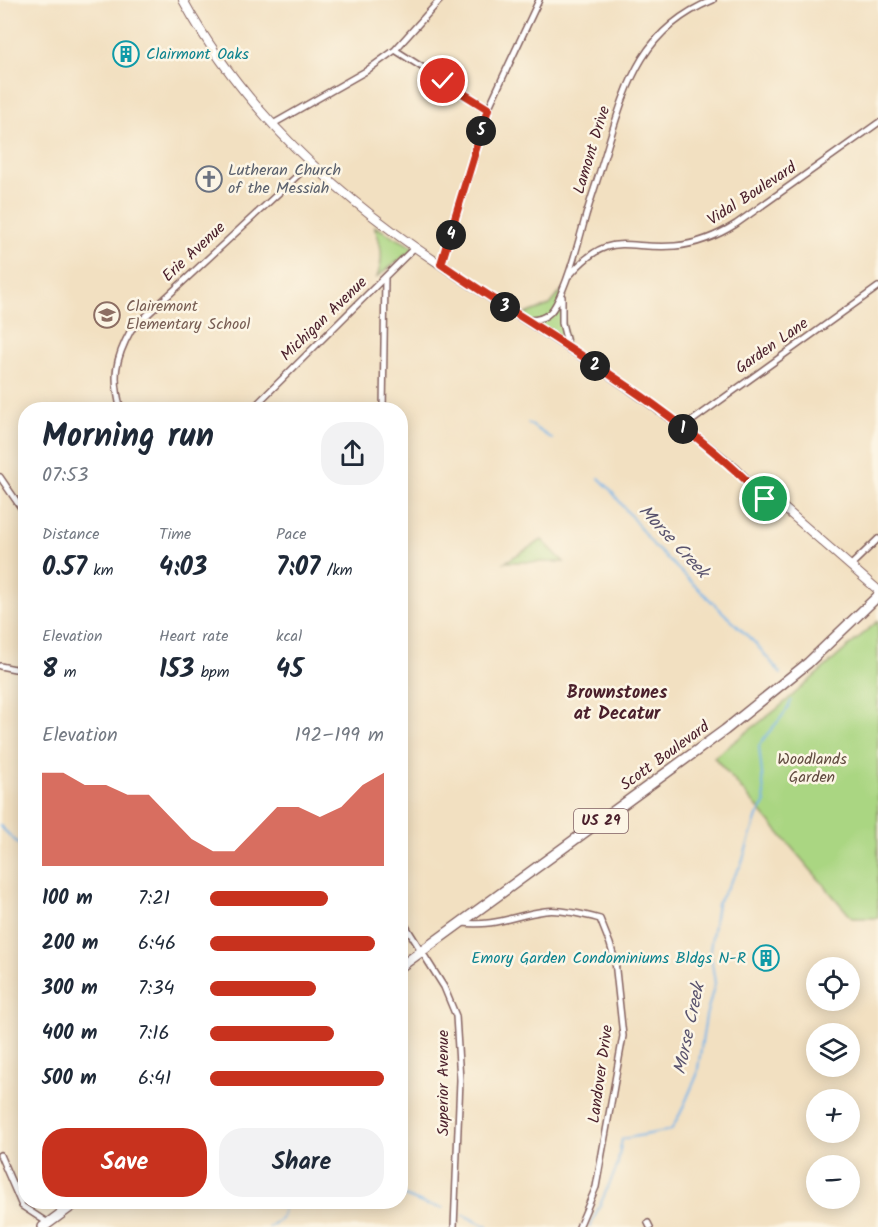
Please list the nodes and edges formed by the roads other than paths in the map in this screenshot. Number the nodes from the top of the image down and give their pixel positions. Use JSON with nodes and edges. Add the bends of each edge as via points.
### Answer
{"nodes":[{"id":1,"x":183,"y":0,"type":"edge"},
{"id":2,"x":440,"y":0,"type":"edge"},
{"id":3,"x":539,"y":0,"type":"edge"},
{"id":4,"x":713,"y":0,"type":"edge"},
{"id":5,"x":395,"y":50,"type":"junction"},
{"id":6,"x":488,"y":109,"type":"junction"},
{"id":7,"x":878,"y":123,"type":"edge"},
{"id":8,"x":273,"y":124,"type":"junction"},
{"id":9,"x":311,"y":163,"type":"junction"},
{"id":10,"x":415,"y":247,"type":"junction"},
{"id":11,"x":441,"y":264,"type":"junction"},
{"id":12,"x":384,"y":278,"type":"junction"},
{"id":13,"x":567,"y":279,"type":"junction"},
{"id":14,"x":878,"y":287,"type":"edge"},
{"id":15,"x":563,"y":290,"type":"junction"},
{"id":16,"x":525,"y":320,"type":"junction"},
{"id":17,"x":569,"y":349,"type":"junction"},
{"id":18,"x":119,"y":402,"type":"edge"},
{"id":19,"x":259,"y":402,"type":"edge"},
{"id":20,"x":382,"y":402,"type":"edge"},
{"id":21,"x":682,"y":428,"type":"junction"},
{"id":22,"x":0,"y":477,"type":"edge"},
{"id":23,"x":18,"y":500,"type":"edge"},
{"id":24,"x":878,"y":539,"type":"edge"},
{"id":25,"x":850,"y":566,"type":"junction"},
{"id":26,"x":878,"y":590,"type":"edge"},
{"id":27,"x":878,"y":596,"type":"edge"},
{"id":28,"x":0,"y":666,"type":"edge"},
{"id":29,"x":18,"y":669,"type":"edge"},
{"id":30,"x":462,"y":923,"type":"junction"},
{"id":31,"x":408,"y":930,"type":"edge"},
{"id":32,"x":423,"y":953,"type":"junction"},
{"id":33,"x":408,"y":963,"type":"edge"},
{"id":34,"x":0,"y":1155,"type":"edge"},
{"id":35,"x":18,"y":1197,"type":"edge"},
{"id":36,"x":26,"y":1209,"type":"edge"},
{"id":37,"x":67,"y":1209,"type":"edge"},
{"id":38,"x":45,"y":1225,"type":"edge"},
{"id":39,"x":454,"y":1227,"type":"edge"},
{"id":40,"x":579,"y":1227,"type":"edge"}],
"edges":[{"from":1,"to":8,"type":"main road","via":[[222,64]]},
{"from":2,"to":5,"type":"street"},
{"from":3,"to":6,"type":"street"},
{"from":4,"to":13,"type":"street","name":"Lamont Drive","via":[[671,24],[636,66]]},
{"from":5,"to":6,"type":"street"},
{"from":5,"to":8,"type":"street"},
{"from":6,"to":11,"type":"street"},
{"from":7,"to":13,"type":"street","name":"Vidal Boulevard","via":[[715,236],[678,246],[609,246],[585,259]]},
{"from":8,"to":9,"type":"main road"},
{"from":9,"to":10,"type":"main road"},
{"from":9,"to":18,"type":"street","name":"Erie Avenue","via":[[131,330],[115,374]]},
{"from":10,"to":11,"type":"main road"},
{"from":10,"to":12,"type":"street","name":"Michigan Avenue"},
{"from":11,"to":16,"type":"main road"},
{"from":12,"to":19,"type":"street","name":"Michigan Avenue"},
{"from":12,"to":20,"type":"street"},
{"from":13,"to":15,"type":"street","name":"Lamont Drive"},
{"from":14,"to":21,"type":"street","name":"Garden Lane"},
{"from":15,"to":16,"type":"street","name":"Lamont Drive","via":[[550,315]]},
{"from":15,"to":17,"type":"street","via":[[561,315]]},
{"from":16,"to":17,"type":"main road"},
{"from":17,"to":21,"type":"main road"},
{"from":21,"to":25,"type":"main road","via":[[735,468],[765,499],[776,501]]},
{"from":22,"to":23,"type":"street"},
{"from":24,"to":25,"type":"street"},
{"from":25,"to":26,"type":"main road"},
{"from":27,"to":30,"type":"highway","name":"Scott Boulevard","number":"US 29","via":[[808,663],[725,730]]},
{"from":28,"to":29,"type":"street"},
{"from":30,"to":32,"type":"highway","name":"Scott Boulevard","number":"US 29"},
{"from":30,"to":40,"type":"street","name":"Landover Drive","via":[[496,923],[546,911],[588,915],[600,919],[610,944],[623,1036],[596,1187]]},
{"from":31,"to":32,"type":"street","name":"Superior Avenue"},
{"from":32,"to":33,"type":"highway","name":"Scott Boulevard","number":"US 29"},
{"from":32,"to":39,"type":"street","name":"Superior Avenue","via":[[456,1016],[460,1080]]},
{"from":34,"to":35,"type":"street"},
{"from":36,"to":38,"type":"street"},
{"from":37,"to":38,"type":"highway"}]}
